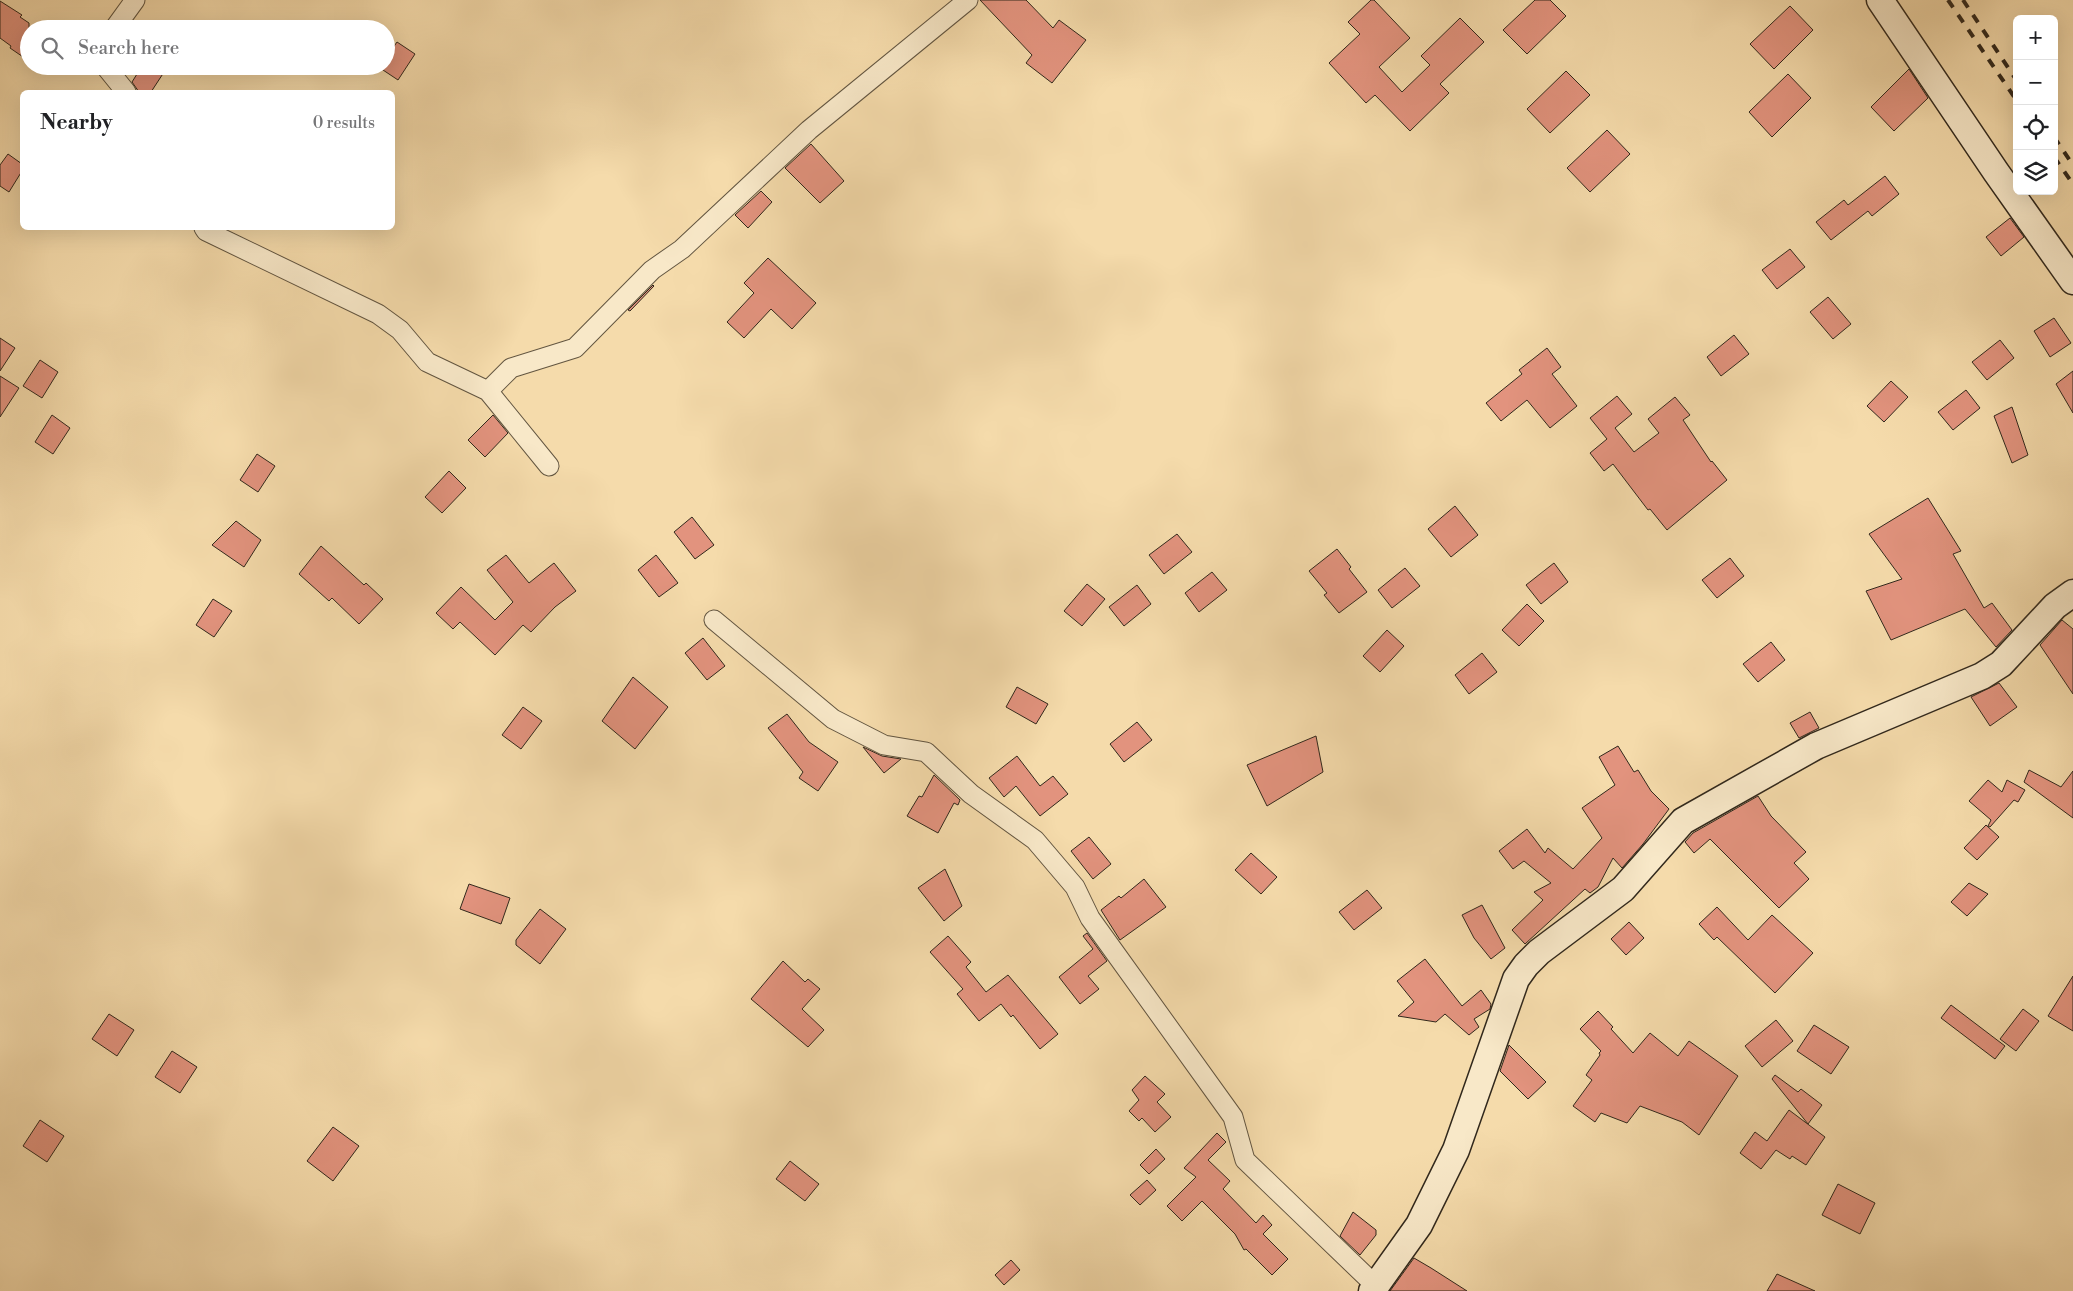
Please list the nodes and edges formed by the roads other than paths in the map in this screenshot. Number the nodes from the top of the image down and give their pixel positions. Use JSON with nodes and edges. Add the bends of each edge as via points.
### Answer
{"nodes":[{"id":1,"x":135,"y":0,"type":"edge"},
{"id":2,"x":968,"y":0,"type":"edge"},
{"id":3,"x":1880,"y":0,"type":"edge"},
{"id":4,"x":121,"y":20,"type":"edge"},
{"id":5,"x":112,"y":75,"type":"edge"},
{"id":6,"x":124,"y":90,"type":"edge"},
{"id":7,"x":205,"y":230,"type":"edge"},
{"id":8,"x":2073,"y":281,"type":"edge"},
{"id":9,"x":488,"y":391,"type":"junction"},
{"id":10,"x":549,"y":466,"type":"dead end"},
{"id":11,"x":2073,"y":593,"type":"edge"},
{"id":12,"x":714,"y":620,"type":"dead end"},
{"id":13,"x":1374,"y":1288,"type":"edge"}],
"edges":[{"from":1,"to":4,"type":"street"},
{"from":2,"to":9,"type":"street","via":[[809,130],[682,249],[652,270],[575,348],[511,368]]},
{"from":3,"to":8,"type":"street"},
{"from":5,"to":6,"type":"street"},
{"from":7,"to":9,"type":"street","via":[[378,314],[400,330],[427,362]]},
{"from":9,"to":10,"type":"street"},
{"from":11,"to":13,"type":"street","via":[[2055,606],[2002,664],[1982,676],[1816,746],[1683,821],[1623,889],[1539,952],[1516,978],[1456,1150],[1419,1225]]},
{"from":12,"to":13,"type":"street","via":[[833,719],[884,745],[926,752],[971,794],[1035,840],[1075,887],[1090,918],[1233,1117],[1245,1160]]}]}
